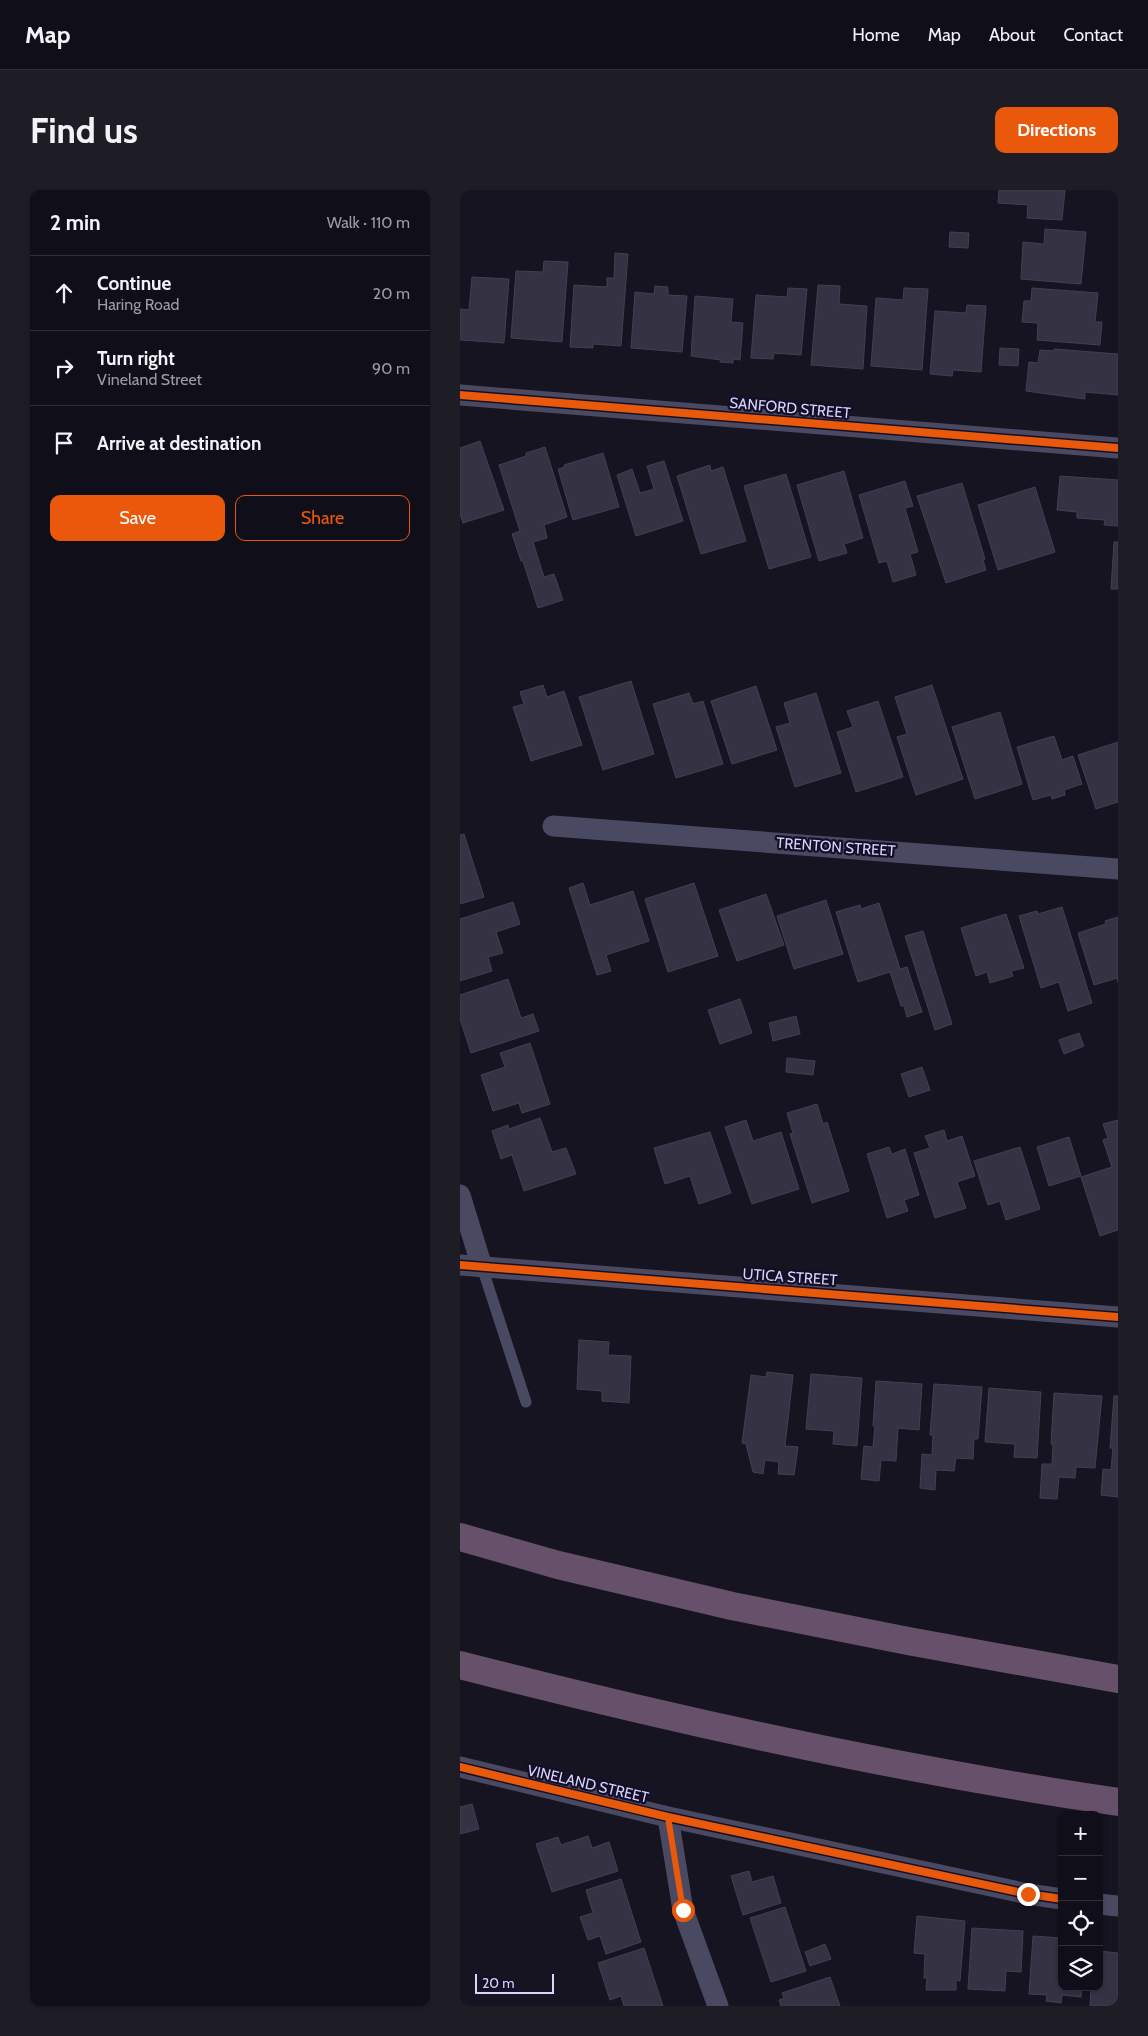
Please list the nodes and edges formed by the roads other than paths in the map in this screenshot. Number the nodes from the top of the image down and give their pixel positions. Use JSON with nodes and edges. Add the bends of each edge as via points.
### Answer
{"nodes":[{"id":1,"x":460,"y":394,"type":"edge"},
{"id":2,"x":1118,"y":448,"type":"edge"},
{"id":3,"x":554,"y":826,"type":"dead end"},
{"id":4,"x":1118,"y":868,"type":"edge"},
{"id":5,"x":460,"y":1195,"type":"edge"},
{"id":6,"x":460,"y":1265,"type":"edge"},
{"id":7,"x":482,"y":1267,"type":"junction"},
{"id":8,"x":1118,"y":1317,"type":"edge"},
{"id":9,"x":526,"y":1402,"type":"dead end"},
{"id":10,"x":460,"y":1537,"type":"edge"},
{"id":11,"x":460,"y":1665,"type":"edge"},
{"id":12,"x":1118,"y":1679,"type":"edge"},
{"id":13,"x":460,"y":1767,"type":"edge"},
{"id":14,"x":1118,"y":1802,"type":"edge"},
{"id":15,"x":668,"y":1817,"type":"junction"},
{"id":16,"x":1058,"y":1897,"type":"edge"},
{"id":17,"x":1103,"y":1904,"type":"edge"},
{"id":18,"x":1118,"y":1906,"type":"edge"},
{"id":19,"x":718,"y":2006,"type":"edge"}],
"edges":[{"from":1,"to":2,"type":"street","name":"SANFORD STREET"},
{"from":3,"to":4,"type":"street","name":"TRENTON STREET"},
{"from":5,"to":7,"type":"street"},
{"from":6,"to":7,"type":"street","name":"UTICA STREET"},
{"from":7,"to":8,"type":"street","name":"UTICA STREET"},
{"from":7,"to":9,"type":"lane"},
{"from":10,"to":12,"type":"highway","via":[[558,1565],[732,1606]]},
{"from":11,"to":14,"type":"highway","via":[[889,1764]]},
{"from":13,"to":15,"type":"street","name":"VINELAND STREET"},
{"from":15,"to":16,"type":"street","name":"VINELAND STREET","via":[[1018,1892]]},
{"from":15,"to":19,"type":"street","via":[[683,1910]]},
{"from":17,"to":18,"type":"street"}]}
